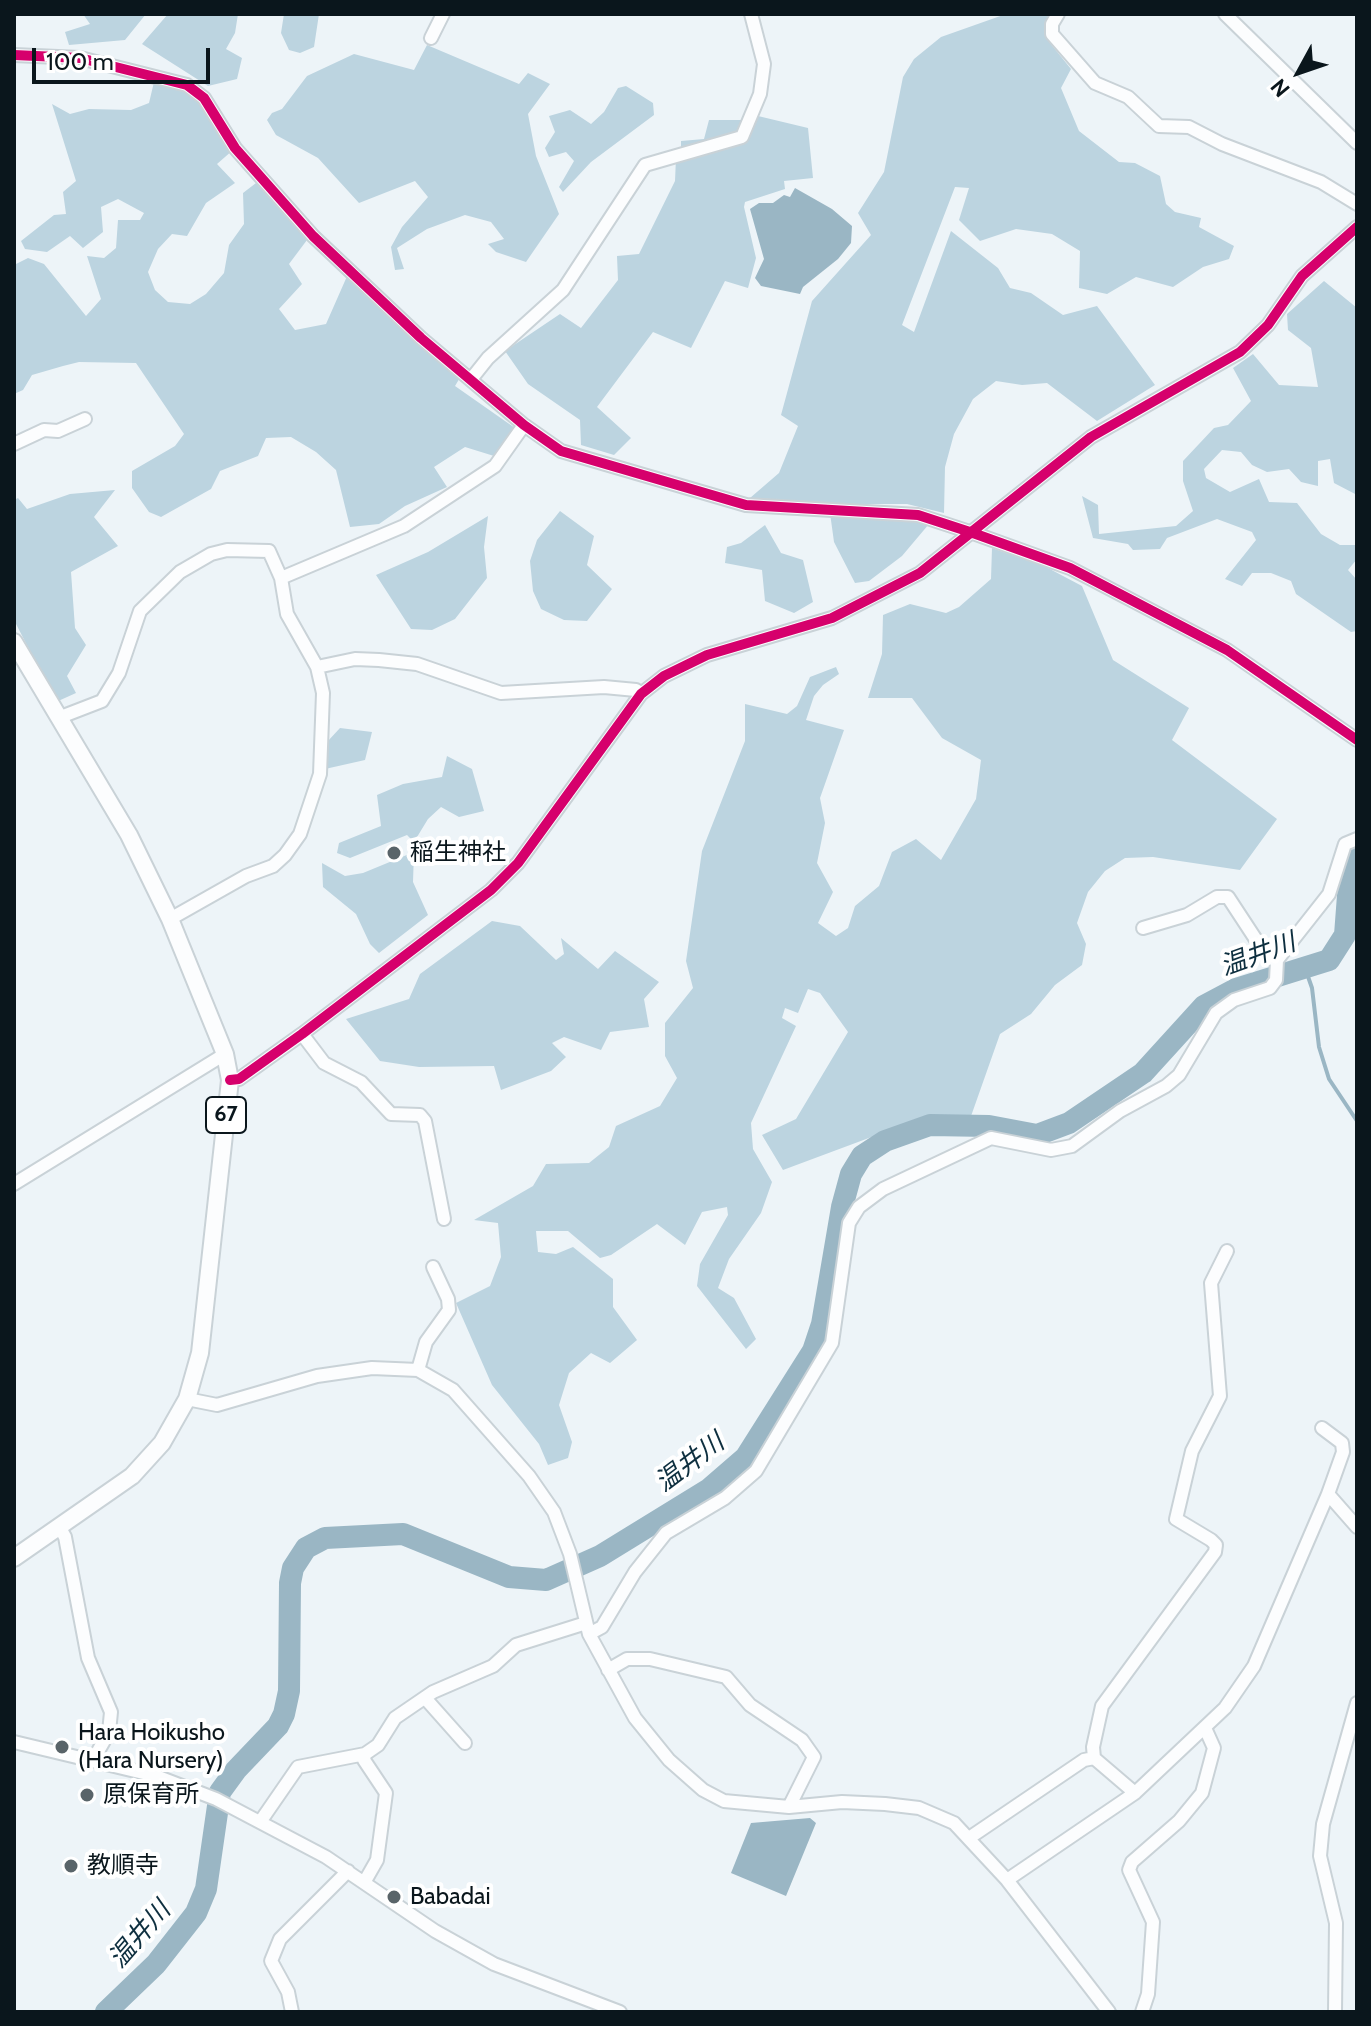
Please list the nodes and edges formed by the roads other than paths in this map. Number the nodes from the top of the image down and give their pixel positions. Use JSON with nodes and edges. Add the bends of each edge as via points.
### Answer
{"nodes":[{"id":1,"x":443,"y":14,"type":"edge"},
{"id":2,"x":751,"y":14,"type":"edge"},
{"id":3,"x":1058,"y":14,"type":"edge"},
{"id":4,"x":1225,"y":14,"type":"edge"},
{"id":5,"x":431,"y":38,"type":"dead end"},
{"id":6,"x":14,"y":55,"type":"edge"},
{"id":7,"x":1357,"y":143,"type":"edge"},
{"id":8,"x":1357,"y":204,"type":"edge"},
{"id":9,"x":1357,"y":227,"type":"edge"},
{"id":10,"x":472,"y":378,"type":"junction"},
{"id":11,"x":85,"y":419,"type":"dead end"},
{"id":12,"x":524,"y":425,"type":"junction"},
{"id":13,"x":14,"y":444,"type":"edge"},
{"id":14,"x":973,"y":533,"type":"junction"},
{"id":15,"x":281,"y":578,"type":"junction"},
{"id":16,"x":14,"y":642,"type":"edge"},
{"id":17,"x":317,"y":667,"type":"junction"},
{"id":18,"x":641,"y":694,"type":"junction"},
{"id":19,"x":58,"y":718,"type":"junction"},
{"id":20,"x":1357,"y":740,"type":"edge"},
{"id":21,"x":1357,"y":839,"type":"edge"},
{"id":22,"x":170,"y":919,"type":"junction"},
{"id":23,"x":1143,"y":928,"type":"dead end"},
{"id":24,"x":1277,"y":960,"type":"junction"},
{"id":25,"x":302,"y":1034,"type":"junction"},
{"id":26,"x":225,"y":1054,"type":"junction"},
{"id":27,"x":230,"y":1080,"type":"junction"},
{"id":28,"x":14,"y":1184,"type":"edge"},
{"id":29,"x":444,"y":1219,"type":"dead end"},
{"id":30,"x":1227,"y":1251,"type":"dead end"},
{"id":31,"x":433,"y":1267,"type":"dead end"},
{"id":32,"x":418,"y":1370,"type":"junction"},
{"id":33,"x":187,"y":1399,"type":"junction"},
{"id":34,"x":1322,"y":1428,"type":"dead end"},
{"id":35,"x":1328,"y":1494,"type":"junction"},
{"id":36,"x":1357,"y":1527,"type":"edge"},
{"id":37,"x":60,"y":1528,"type":"junction"},
{"id":38,"x":14,"y":1558,"type":"edge"},
{"id":39,"x":588,"y":1628,"type":"junction"},
{"id":40,"x":608,"y":1670,"type":"junction"},
{"id":41,"x":425,"y":1698,"type":"junction"},
{"id":42,"x":1357,"y":1703,"type":"edge"},
{"id":43,"x":1205,"y":1728,"type":"junction"},
{"id":44,"x":14,"y":1742,"type":"edge"},
{"id":45,"x":465,"y":1743,"type":"dead end"},
{"id":46,"x":365,"y":1754,"type":"junction"},
{"id":47,"x":1094,"y":1758,"type":"junction"},
{"id":48,"x":93,"y":1760,"type":"junction"},
{"id":49,"x":1135,"y":1793,"type":"junction"},
{"id":50,"x":789,"y":1807,"type":"junction"},
{"id":51,"x":260,"y":1822,"type":"junction"},
{"id":52,"x":969,"y":1838,"type":"junction"},
{"id":53,"x":348,"y":1871,"type":"junction"},
{"id":54,"x":1007,"y":1880,"type":"junction"},
{"id":55,"x":365,"y":1881,"type":"junction"},
{"id":56,"x":292,"y":2012,"type":"edge"},
{"id":57,"x":620,"y":2012,"type":"edge"},
{"id":58,"x":1109,"y":2012,"type":"edge"},
{"id":59,"x":1142,"y":2012,"type":"edge"},
{"id":60,"x":1335,"y":2012,"type":"edge"}],
"edges":[{"from":1,"to":5,"type":"street"},
{"from":2,"to":10,"type":"street","via":[[764,64],[760,94],[742,137],[645,165],[563,290]]},
{"from":3,"to":8,"type":"street","via":[[1052,34],[1095,83],[1128,97],[1159,126],[1189,127],[1321,182]]},
{"from":4,"to":7,"type":"street"},
{"from":6,"to":10,"type":"street","via":[[80,58],[187,85],[204,98],[235,148],[313,236],[421,338]]},
{"from":9,"to":14,"type":"street","via":[[1302,276],[1268,325],[1240,352],[1091,437]]},
{"from":10,"to":12,"type":"street"},
{"from":11,"to":13,"type":"street"},
{"from":12,"to":14,"type":"street","via":[[561,451],[716,498],[777,508],[918,515]]},
{"from":12,"to":15,"type":"street","via":[[495,466],[404,526]]},
{"from":14,"to":18,"type":"street","via":[[888,593],[832,618],[683,664]]},
{"from":14,"to":20,"type":"street","via":[[1070,568],[1227,650]]},
{"from":15,"to":17,"type":"street","via":[[287,614]]},
{"from":15,"to":19,"type":"street","via":[[269,551],[261,548],[227,550],[180,572],[140,611],[119,673],[102,701]]},
{"from":16,"to":19,"type":"main road","number":"67"},
{"from":17,"to":18,"type":"street","via":[[379,660],[417,664],[501,693],[604,687]]},
{"from":17,"to":22,"type":"street","via":[[325,714],[320,774],[294,845],[273,866]]},
{"from":18,"to":25,"type":"street","via":[[518,863],[491,890]]},
{"from":19,"to":22,"type":"main road","number":"67","via":[[129,835]]},
{"from":21,"to":24,"type":"street","via":[[1345,844],[1329,894]]},
{"from":22,"to":26,"type":"main road","number":"67"},
{"from":23,"to":24,"type":"street","via":[[1228,897],[1268,958]]},
{"from":24,"to":39,"type":"street","via":[[1270,988],[1225,1005],[1210,1020],[1179,1075],[1072,1146],[1051,1150],[991,1138],[870,1196],[849,1223],[832,1343],[756,1471],[725,1498],[666,1533],[602,1627]]},
{"from":25,"to":27,"type":"street","via":[[239,1079]]},
{"from":25,"to":29,"type":"street","via":[[324,1063],[361,1082],[391,1114],[420,1115],[425,1121]]},
{"from":26,"to":27,"type":"main road","number":"67"},
{"from":26,"to":28,"type":"street"},
{"from":27,"to":33,"type":"main road","number":"67","via":[[200,1353]]},
{"from":30,"to":47,"type":"street","via":[[1211,1283],[1220,1396],[1192,1451],[1176,1519],[1211,1540],[1215,1552],[1102,1706]]},
{"from":31,"to":32,"type":"street","via":[[449,1310],[426,1342]]},
{"from":32,"to":33,"type":"street","via":[[372,1368],[317,1376],[217,1405]]},
{"from":32,"to":39,"type":"street","via":[[453,1390],[554,1512]]},
{"from":33,"to":37,"type":"main road","number":"67","via":[[162,1443],[132,1476]]},
{"from":34,"to":35,"type":"street","via":[[1342,1443],[1343,1452]]},
{"from":35,"to":36,"type":"street"},
{"from":35,"to":43,"type":"street","via":[[1254,1666]]},
{"from":37,"to":38,"type":"main road","number":"67"},
{"from":37,"to":48,"type":"street","via":[[88,1658],[111,1712],[109,1732]]},
{"from":39,"to":40,"type":"street"},
{"from":39,"to":41,"type":"street","via":[[516,1645],[493,1666]]},
{"from":40,"to":50,"type":"street","via":[[635,1718],[669,1760],[703,1790],[724,1801]]},
{"from":40,"to":50,"type":"street","via":[[627,1659],[650,1659],[726,1677],[750,1705],[802,1740],[814,1757]]},
{"from":41,"to":45,"type":"street"},
{"from":41,"to":46,"type":"street","via":[[395,1718],[378,1745]]},
{"from":42,"to":60,"type":"street","via":[[1323,1824],[1320,1856],[1336,1923]]},
{"from":43,"to":49,"type":"street"},
{"from":43,"to":59,"type":"street","via":[[1214,1748],[1202,1793],[1129,1870],[1153,1922]]},
{"from":44,"to":48,"type":"street"},
{"from":46,"to":51,"type":"street","via":[[298,1767]]},
{"from":46,"to":55,"type":"street","via":[[386,1793],[377,1860]]},
{"from":47,"to":49,"type":"street"},
{"from":47,"to":52,"type":"street"},
{"from":48,"to":51,"type":"street","via":[[156,1776]]},
{"from":49,"to":54,"type":"street"},
{"from":50,"to":52,"type":"street","via":[[842,1802],[919,1808],[954,1823]]},
{"from":51,"to":53,"type":"street"},
{"from":52,"to":54,"type":"street"},
{"from":53,"to":55,"type":"street"},
{"from":53,"to":56,"type":"street","via":[[280,1939],[271,1961]]},
{"from":54,"to":58,"type":"street"},
{"from":55,"to":57,"type":"street","via":[[435,1931],[494,1964]]}]}
